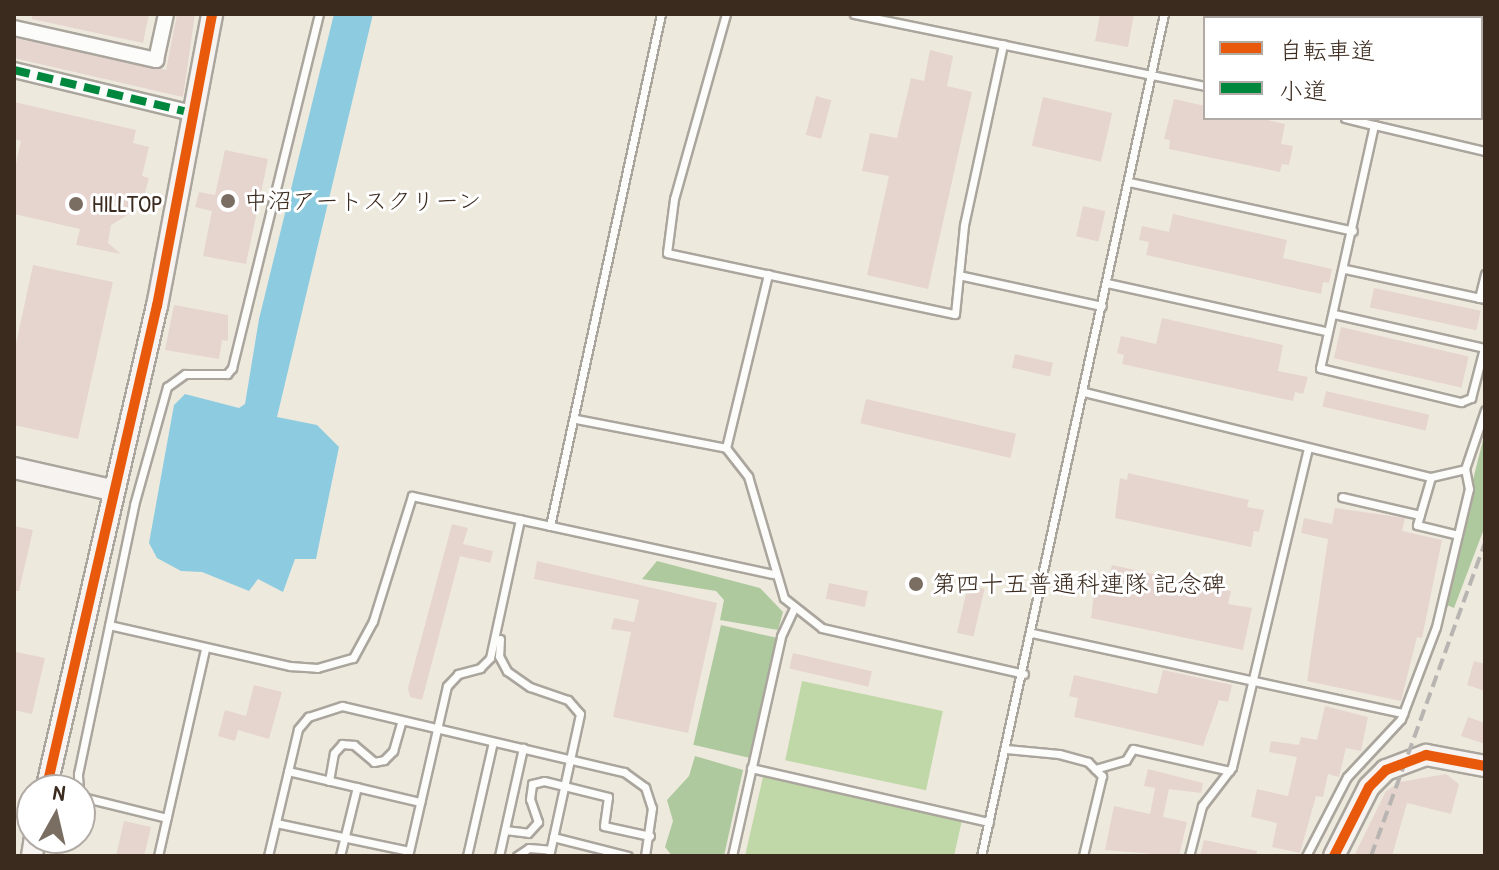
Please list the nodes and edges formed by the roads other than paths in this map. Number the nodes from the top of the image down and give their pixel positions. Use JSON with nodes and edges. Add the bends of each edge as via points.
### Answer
{"nodes":[{"id":1,"x":16,"y":14,"type":"edge"},
{"id":2,"x":166,"y":14,"type":"edge"},
{"id":3,"x":212,"y":14,"type":"edge"},
{"id":4,"x":319,"y":14,"type":"edge"},
{"id":5,"x":661,"y":14,"type":"edge"},
{"id":6,"x":726,"y":14,"type":"edge"},
{"id":7,"x":854,"y":14,"type":"edge"},
{"id":8,"x":1164,"y":14,"type":"edge"},
{"id":9,"x":14,"y":25,"type":"edge"},
{"id":10,"x":1003,"y":44,"type":"junction"},
{"id":11,"x":14,"y":70,"type":"edge"},
{"id":12,"x":1151,"y":74,"type":"junction"},
{"id":13,"x":1203,"y":86,"type":"edge"},
{"id":14,"x":184,"y":111,"type":"dead end"},
{"id":15,"x":1353,"y":120,"type":"edge"},
{"id":16,"x":1374,"y":125,"type":"junction"},
{"id":17,"x":1485,"y":151,"type":"edge"},
{"id":18,"x":1129,"y":182,"type":"junction"},
{"id":19,"x":1353,"y":231,"type":"junction"},
{"id":20,"x":1345,"y":269,"type":"junction"},
{"id":21,"x":768,"y":274,"type":"junction"},
{"id":22,"x":1485,"y":274,"type":"edge"},
{"id":23,"x":963,"y":276,"type":"junction"},
{"id":24,"x":1107,"y":283,"type":"junction"},
{"id":25,"x":1482,"y":298,"type":"edge"},
{"id":26,"x":1102,"y":306,"type":"junction"},
{"id":27,"x":1334,"y":314,"type":"junction"},
{"id":28,"x":1326,"y":331,"type":"junction"},
{"id":29,"x":1484,"y":348,"type":"edge"},
{"id":30,"x":1084,"y":392,"type":"junction"},
{"id":31,"x":1485,"y":410,"type":"edge"},
{"id":32,"x":576,"y":419,"type":"junction"},
{"id":33,"x":726,"y":448,"type":"junction"},
{"id":34,"x":1308,"y":448,"type":"junction"},
{"id":35,"x":14,"y":468,"type":"edge"},
{"id":36,"x":1465,"y":469,"type":"junction"},
{"id":37,"x":1431,"y":477,"type":"junction"},
{"id":38,"x":112,"y":490,"type":"junction"},
{"id":39,"x":1342,"y":497,"type":"dead end"},
{"id":40,"x":1420,"y":515,"type":"junction"},
{"id":41,"x":520,"y":519,"type":"junction"},
{"id":42,"x":550,"y":526,"type":"junction"},
{"id":43,"x":1458,"y":535,"type":"junction"},
{"id":44,"x":773,"y":574,"type":"junction"},
{"id":45,"x":511,"y":576,"type":"junction"},
{"id":46,"x":794,"y":608,"type":"junction"},
{"id":47,"x":109,"y":625,"type":"junction"},
{"id":48,"x":1032,"y":633,"type":"junction"},
{"id":49,"x":205,"y":649,"type":"junction"},
{"id":50,"x":1024,"y":674,"type":"junction"},
{"id":51,"x":1254,"y":682,"type":"junction"},
{"id":52,"x":1403,"y":713,"type":"junction"},
{"id":53,"x":402,"y":720,"type":"junction"},
{"id":54,"x":437,"y":728,"type":"junction"},
{"id":55,"x":493,"y":742,"type":"junction"},
{"id":56,"x":523,"y":748,"type":"junction"},
{"id":57,"x":1006,"y":749,"type":"junction"},
{"id":58,"x":571,"y":760,"type":"junction"},
{"id":59,"x":1485,"y":766,"type":"edge"},
{"id":60,"x":751,"y":768,"type":"junction"},
{"id":61,"x":1095,"y":769,"type":"junction"},
{"id":62,"x":288,"y":771,"type":"junction"},
{"id":63,"x":1230,"y":771,"type":"junction"},
{"id":64,"x":50,"y":774,"type":"edge"},
{"id":65,"x":83,"y":774,"type":"edge"},
{"id":66,"x":329,"y":781,"type":"junction"},
{"id":67,"x":565,"y":786,"type":"junction"},
{"id":68,"x":357,"y":787,"type":"junction"},
{"id":69,"x":96,"y":800,"type":"edge"},
{"id":70,"x":420,"y":802,"type":"junction"},
{"id":71,"x":167,"y":818,"type":"junction"},
{"id":72,"x":989,"y":822,"type":"junction"},
{"id":73,"x":276,"y":823,"type":"junction"},
{"id":74,"x":505,"y":830,"type":"junction"},
{"id":75,"x":650,"y":836,"type":"junction"},
{"id":76,"x":553,"y":837,"type":"junction"},
{"id":77,"x":346,"y":838,"type":"junction"},
{"id":78,"x":550,"y":853,"type":"edge"},
{"id":79,"x":409,"y":854,"type":"edge"},
{"id":80,"x":983,"y":855,"type":"edge"},
{"id":81,"x":158,"y":856,"type":"edge"},
{"id":82,"x":268,"y":856,"type":"edge"},
{"id":83,"x":340,"y":856,"type":"edge"},
{"id":84,"x":467,"y":856,"type":"edge"},
{"id":85,"x":499,"y":856,"type":"edge"},
{"id":86,"x":517,"y":856,"type":"edge"},
{"id":87,"x":628,"y":856,"type":"edge"},
{"id":88,"x":645,"y":856,"type":"edge"},
{"id":89,"x":732,"y":856,"type":"edge"},
{"id":90,"x":1083,"y":856,"type":"edge"},
{"id":91,"x":1189,"y":856,"type":"edge"},
{"id":92,"x":1306,"y":856,"type":"edge"},
{"id":93,"x":1334,"y":856,"type":"edge"}],
"edges":[{"from":1,"to":9,"type":"street"},
{"from":2,"to":9,"type":"street","via":[[156,60]]},
{"from":3,"to":38,"type":"street","via":[[157,306]]},
{"from":4,"to":47,"type":"lane","via":[[232,368],[227,374],[185,374],[167,387],[134,505]]},
{"from":5,"to":32,"type":"lane","via":[[608,246]]},
{"from":6,"to":21,"type":"lane","via":[[674,199],[667,253]]},
{"from":7,"to":10,"type":"lane"},
{"from":8,"to":12,"type":"lane"},
{"from":10,"to":12,"type":"lane"},
{"from":10,"to":23,"type":"lane","via":[[964,225]]},
{"from":11,"to":14,"type":"street"},
{"from":12,"to":13,"type":"lane"},
{"from":12,"to":18,"type":"lane"},
{"from":15,"to":16,"type":"lane"},
{"from":16,"to":17,"type":"lane"},
{"from":16,"to":19,"type":"lane"},
{"from":18,"to":19,"type":"lane"},
{"from":18,"to":24,"type":"lane"},
{"from":19,"to":20,"type":"lane"},
{"from":20,"to":25,"type":"lane"},
{"from":20,"to":27,"type":"lane"},
{"from":21,"to":23,"type":"lane","via":[[955,314]]},
{"from":21,"to":33,"type":"lane"},
{"from":22,"to":25,"type":"lane"},
{"from":23,"to":26,"type":"lane"},
{"from":24,"to":26,"type":"lane"},
{"from":24,"to":28,"type":"lane"},
{"from":26,"to":30,"type":"lane"},
{"from":27,"to":28,"type":"lane"},
{"from":27,"to":29,"type":"lane"},
{"from":28,"to":29,"type":"lane","via":[[1320,368],[1461,402],[1471,398]]},
{"from":30,"to":34,"type":"lane"},
{"from":30,"to":48,"type":"lane"},
{"from":31,"to":36,"type":"lane"},
{"from":32,"to":33,"type":"lane"},
{"from":32,"to":42,"type":"lane"},
{"from":33,"to":44,"type":"lane","via":[[748,476]]},
{"from":34,"to":37,"type":"lane"},
{"from":34,"to":51,"type":"lane"},
{"from":35,"to":38,"type":"street"},
{"from":36,"to":37,"type":"lane"},
{"from":36,"to":43,"type":"lane","via":[[1469,489]]},
{"from":37,"to":40,"type":"lane"},
{"from":38,"to":64,"type":"street"},
{"from":39,"to":40,"type":"lane"},
{"from":40,"to":43,"type":"lane","via":[[1417,525]]},
{"from":41,"to":42,"type":"lane"},
{"from":41,"to":45,"type":"lane"},
{"from":41,"to":49,"type":"lane","via":[[412,496],[373,621],[353,658],[317,668]]},
{"from":42,"to":44,"type":"lane"},
{"from":43,"to":52,"type":"lane","via":[[1436,627]]},
{"from":44,"to":46,"type":"lane"},
{"from":45,"to":54,"type":"lane","via":[[490,658],[480,668],[458,674],[447,686]]},
{"from":45,"to":58,"type":"lane","via":[[499,656],[507,671],[530,687],[568,700],[580,714]]},
{"from":46,"to":50,"type":"lane","via":[[822,628]]},
{"from":46,"to":60,"type":"lane","via":[[781,636]]},
{"from":47,"to":49,"type":"lane"},
{"from":47,"to":65,"type":"lane"},
{"from":48,"to":50,"type":"lane"},
{"from":48,"to":51,"type":"lane"},
{"from":49,"to":71,"type":"lane"},
{"from":50,"to":57,"type":"lane"},
{"from":51,"to":52,"type":"lane"},
{"from":51,"to":63,"type":"lane"},
{"from":52,"to":92,"type":"lane","via":[[1347,777]]},
{"from":53,"to":54,"type":"lane"},
{"from":53,"to":62,"type":"lane","via":[[342,706],[322,710],[298,729]]},
{"from":53,"to":66,"type":"lane","via":[[393,751],[384,760],[374,762],[354,745],[342,744],[334,753]]},
{"from":54,"to":55,"type":"lane"},
{"from":54,"to":70,"type":"lane"},
{"from":55,"to":56,"type":"lane"},
{"from":55,"to":84,"type":"lane"},
{"from":56,"to":58,"type":"lane"},
{"from":56,"to":74,"type":"lane"},
{"from":57,"to":61,"type":"lane","via":[[1059,754]]},
{"from":57,"to":72,"type":"lane"},
{"from":58,"to":67,"type":"lane"},
{"from":58,"to":75,"type":"lane","via":[[624,772],[645,787],[652,808]]},
{"from":59,"to":93,"type":"street","via":[[1426,755],[1386,770],[1369,787]]},
{"from":60,"to":72,"type":"lane"},
{"from":60,"to":89,"type":"lane"},
{"from":61,"to":63,"type":"lane","via":[[1126,760],[1133,749]]},
{"from":61,"to":90,"type":"lane","via":[[1102,776]]},
{"from":62,"to":66,"type":"lane"},
{"from":62,"to":73,"type":"lane"},
{"from":63,"to":91,"type":"lane","via":[[1202,806]]},
{"from":66,"to":68,"type":"lane"},
{"from":67,"to":74,"type":"lane","via":[[532,784],[530,799],[538,822],[528,833]]},
{"from":67,"to":75,"type":"lane","via":[[608,797],[604,826]]},
{"from":67,"to":76,"type":"lane"},
{"from":68,"to":70,"type":"lane"},
{"from":68,"to":77,"type":"lane"},
{"from":69,"to":71,"type":"lane"},
{"from":70,"to":79,"type":"lane"},
{"from":71,"to":81,"type":"lane"},
{"from":72,"to":80,"type":"lane"},
{"from":73,"to":77,"type":"lane"},
{"from":73,"to":82,"type":"lane"},
{"from":74,"to":85,"type":"lane"},
{"from":75,"to":88,"type":"lane"},
{"from":76,"to":78,"type":"lane"},
{"from":76,"to":87,"type":"lane"},
{"from":77,"to":79,"type":"lane"},
{"from":77,"to":83,"type":"lane"},
{"from":78,"to":86,"type":"lane","via":[[529,848]]}]}
